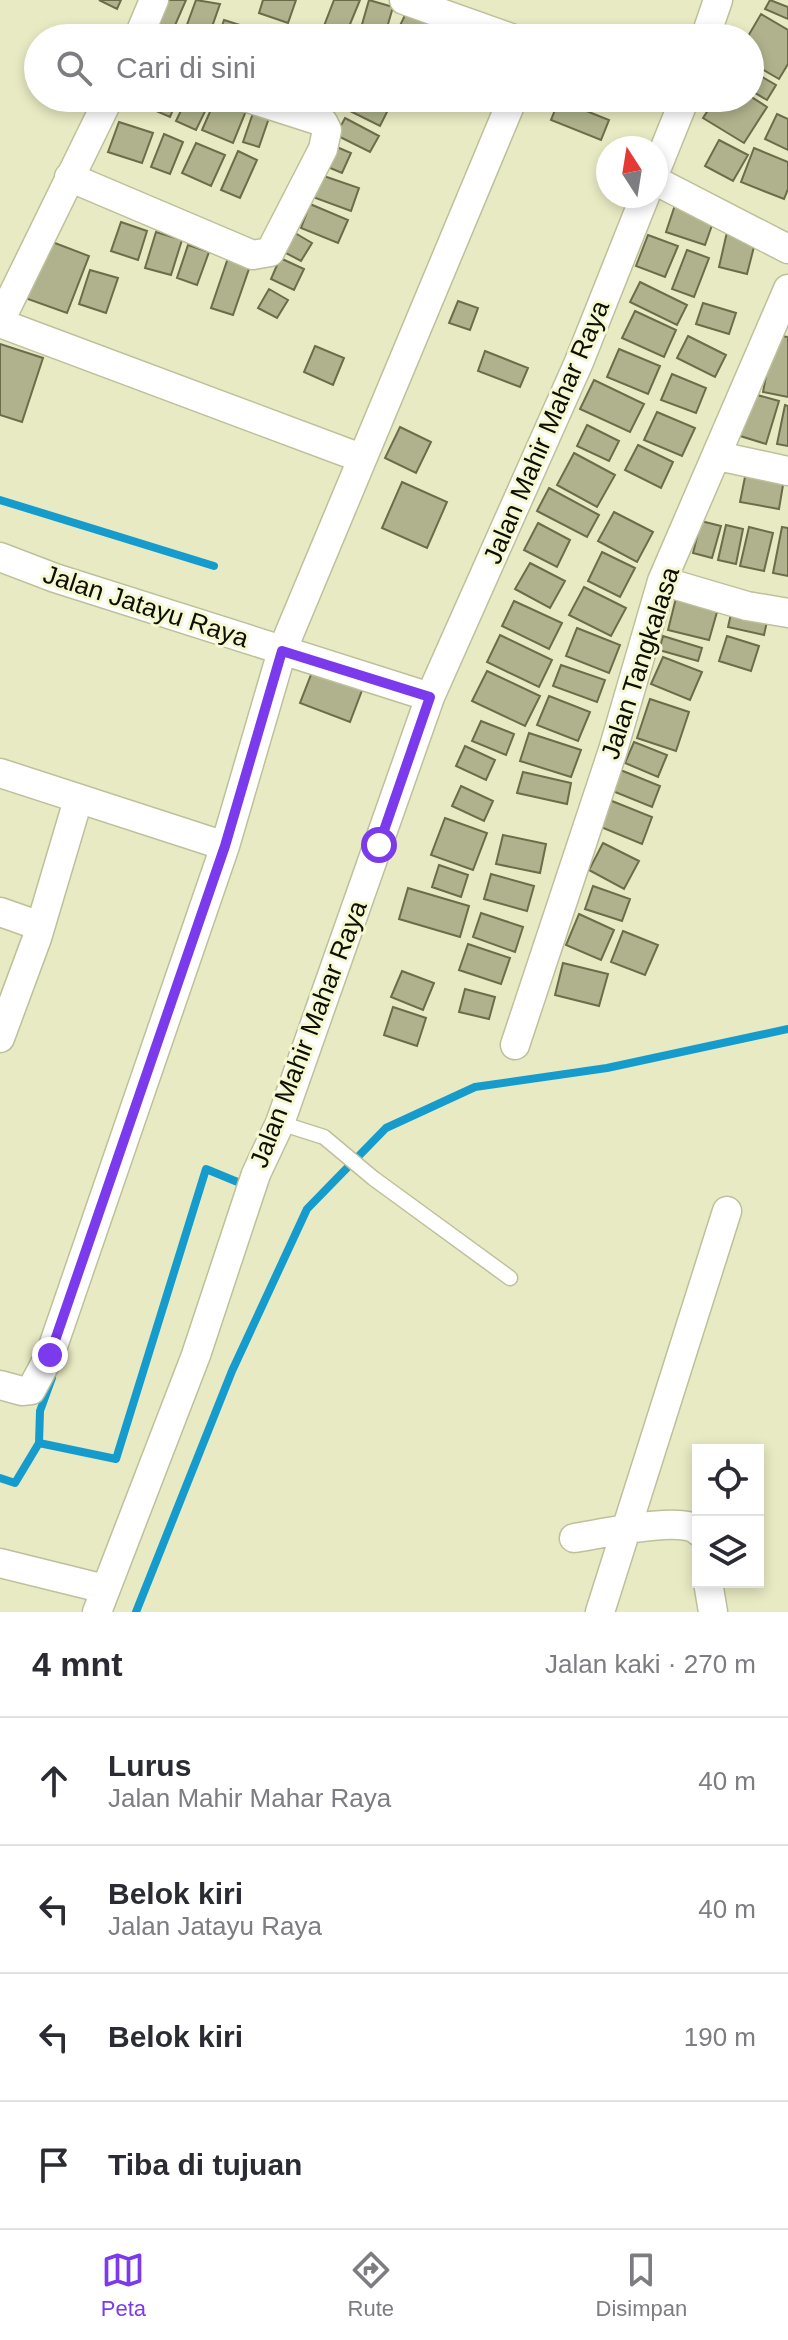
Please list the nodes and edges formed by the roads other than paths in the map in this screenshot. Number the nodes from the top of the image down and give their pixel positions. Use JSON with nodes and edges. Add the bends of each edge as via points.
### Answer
{"nodes":[{"id":1,"x":154,"y":0,"type":"edge"},
{"id":2,"x":404,"y":0,"type":"edge"},
{"id":3,"x":718,"y":0,"type":"edge"},
{"id":4,"x":144,"y":24,"type":"edge"},
{"id":5,"x":472,"y":24,"type":"edge"},
{"id":6,"x":710,"y":24,"type":"edge"},
{"id":7,"x":102,"y":112,"type":"edge"},
{"id":8,"x":292,"y":112,"type":"edge"},
{"id":9,"x":507,"y":112,"type":"edge"},
{"id":10,"x":676,"y":112,"type":"edge"},
{"id":11,"x":667,"y":136,"type":"edge"},
{"id":12,"x":69,"y":177,"type":"junction"},
{"id":13,"x":668,"y":187,"type":"edge"},
{"id":14,"x":640,"y":208,"type":"edge"},
{"id":15,"x":776,"y":242,"type":"edge"},
{"id":16,"x":788,"y":289,"type":"edge"},
{"id":17,"x":0,"y":322,"type":"edge"},
{"id":18,"x":782,"y":324,"type":"edge"},
{"id":19,"x":718,"y":456,"type":"junction"},
{"id":20,"x":361,"y":458,"type":"junction"},
{"id":21,"x":788,"y":471,"type":"edge"},
{"id":22,"x":0,"y":557,"type":"edge"},
{"id":23,"x":662,"y":581,"type":"junction"},
{"id":24,"x":788,"y":613,"type":"edge"},
{"id":25,"x":282,"y":651,"type":"junction"},
{"id":26,"x":430,"y":697,"type":"junction"},
{"id":27,"x":0,"y":773,"type":"edge"},
{"id":28,"x":78,"y":800,"type":"junction"},
{"id":29,"x":225,"y":846,"type":"junction"},
{"id":30,"x":0,"y":912,"type":"edge"},
{"id":31,"x":40,"y":926,"type":"junction"},
{"id":32,"x":0,"y":1038,"type":"edge"},
{"id":33,"x":515,"y":1045,"type":"dead end"},
{"id":34,"x":280,"y":1123,"type":"junction"},
{"id":35,"x":727,"y":1211,"type":"dead end"},
{"id":36,"x":510,"y":1278,"type":"dead end"},
{"id":37,"x":0,"y":1385,"type":"edge"},
{"id":38,"x":692,"y":1526,"type":"edge"},
{"id":39,"x":574,"y":1538,"type":"dead end"},
{"id":40,"x":0,"y":1563,"type":"edge"},
{"id":41,"x":709,"y":1588,"type":"edge"},
{"id":42,"x":101,"y":1600,"type":"edge"},
{"id":43,"x":600,"y":1612,"type":"edge"},
{"id":44,"x":713,"y":1612,"type":"edge"}],
"edges":[{"from":1,"to":4,"type":"street"},
{"from":2,"to":5,"type":"street"},
{"from":3,"to":6,"type":"street"},
{"from":7,"to":12,"type":"street"},
{"from":8,"to":12,"type":"street","via":[[323,122],[327,130],[310,175],[265,255],[253,255]]},
{"from":9,"to":20,"type":"street"},
{"from":10,"to":11,"type":"street"},
{"from":12,"to":17,"type":"street"},
{"from":13,"to":15,"type":"street"},
{"from":14,"to":26,"type":"street","name":"Jalan Mahir Mahar Raya","via":[[579,362]]},
{"from":16,"to":18,"type":"street","name":"Jalan Tangkalasa"},
{"from":17,"to":20,"type":"street"},
{"from":18,"to":19,"type":"street","name":"Jalan Tangkalasa"},
{"from":19,"to":21,"type":"street"},
{"from":19,"to":23,"type":"street","name":"Jalan Tangkalasa"},
{"from":20,"to":25,"type":"street"},
{"from":22,"to":25,"type":"street","name":"Jalan Jatayu Raya"},
{"from":23,"to":24,"type":"street"},
{"from":23,"to":33,"type":"street","name":"Jalan Tangkalasa","via":[[613,750]]},
{"from":25,"to":26,"type":"street","name":"Jalan Jatayu Raya"},
{"from":25,"to":29,"type":"street"},
{"from":26,"to":34,"type":"street","name":"Jalan Mahir Mahar Raya"},
{"from":27,"to":28,"type":"street"},
{"from":28,"to":29,"type":"street"},
{"from":28,"to":31,"type":"street"},
{"from":29,"to":37,"type":"street","via":[[50,1355],[31,1390]]},
{"from":30,"to":31,"type":"street"},
{"from":31,"to":32,"type":"street"},
{"from":34,"to":36,"type":"lane","via":[[324,1137]]},
{"from":34,"to":42,"type":"street","name":"Jalan Mahir Mahar Raya","via":[[256,1174],[196,1355]]},
{"from":35,"to":43,"type":"street"},
{"from":38,"to":39,"type":"street"},
{"from":40,"to":42,"type":"street"},
{"from":41,"to":44,"type":"street"}]}
